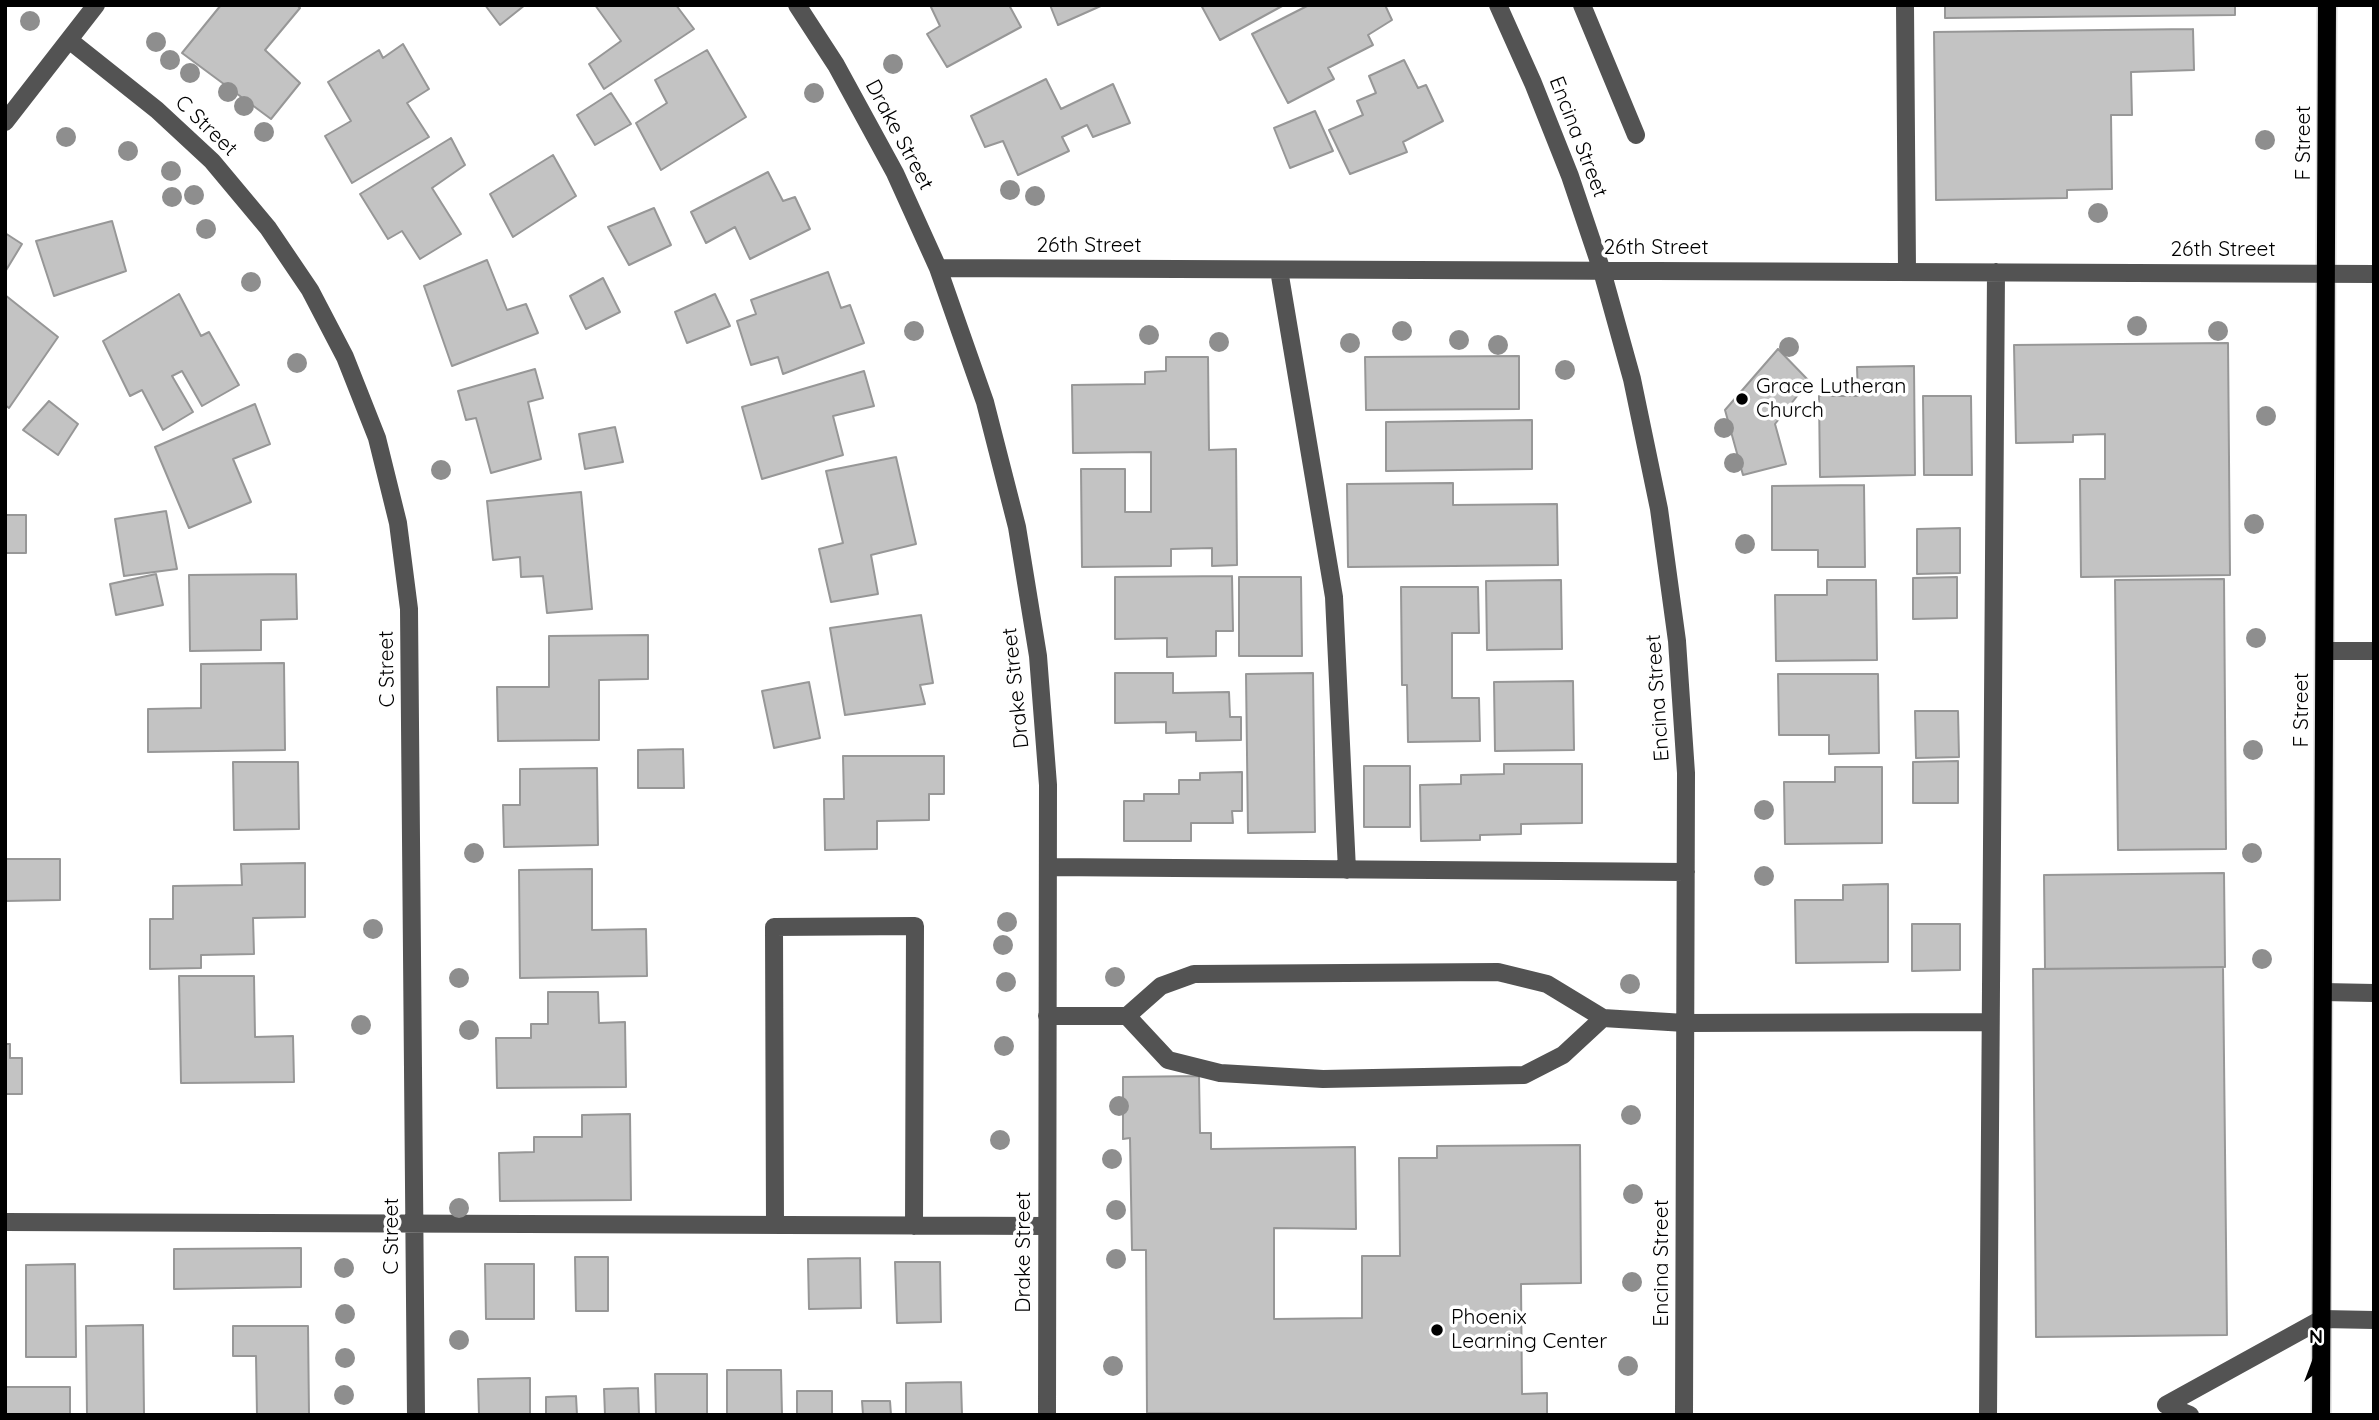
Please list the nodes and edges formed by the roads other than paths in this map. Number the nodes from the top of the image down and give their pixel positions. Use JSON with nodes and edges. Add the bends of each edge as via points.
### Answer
{"nodes":[{"id":1,"x":96,"y":5,"type":"edge"},
{"id":2,"x":797,"y":5,"type":"edge"},
{"id":3,"x":1498,"y":5,"type":"edge"},
{"id":4,"x":1582,"y":5,"type":"edge"},
{"id":5,"x":1905,"y":5,"type":"edge"},
{"id":6,"x":2328,"y":5,"type":"edge"},
{"id":7,"x":69,"y":40,"type":"junction"},
{"id":8,"x":5,"y":122,"type":"edge"},
{"id":9,"x":1636,"y":135,"type":"dead end"},
{"id":10,"x":938,"y":268,"type":"junction"},
{"id":11,"x":1279,"y":270,"type":"junction"},
{"id":12,"x":1602,"y":271,"type":"junction"},
{"id":13,"x":1907,"y":271,"type":"junction"},
{"id":14,"x":1996,"y":272,"type":"junction"},
{"id":15,"x":2326,"y":274,"type":"junction"},
{"id":16,"x":2374,"y":274,"type":"edge"},
{"id":17,"x":2325,"y":651,"type":"junction"},
{"id":18,"x":2374,"y":651,"type":"edge"},
{"id":19,"x":1048,"y":867,"type":"junction"},
{"id":20,"x":1347,"y":870,"type":"junction"},
{"id":21,"x":1686,"y":872,"type":"junction"},
{"id":22,"x":2323,"y":992,"type":"junction"},
{"id":23,"x":2374,"y":993,"type":"edge"},
{"id":24,"x":1047,"y":1016,"type":"junction"},
{"id":25,"x":1127,"y":1016,"type":"junction"},
{"id":26,"x":1603,"y":1018,"type":"junction"},
{"id":27,"x":1990,"y":1022,"type":"junction"},
{"id":28,"x":1685,"y":1023,"type":"junction"},
{"id":29,"x":5,"y":1222,"type":"edge"},
{"id":30,"x":415,"y":1224,"type":"junction"},
{"id":31,"x":775,"y":1225,"type":"junction"},
{"id":32,"x":914,"y":1226,"type":"junction"},
{"id":33,"x":1047,"y":1226,"type":"junction"},
{"id":34,"x":2322,"y":1319,"type":"junction"},
{"id":35,"x":2374,"y":1320,"type":"edge"},
{"id":36,"x":416,"y":1415,"type":"edge"},
{"id":37,"x":1047,"y":1415,"type":"edge"},
{"id":38,"x":1684,"y":1415,"type":"edge"},
{"id":39,"x":1988,"y":1415,"type":"edge"},
{"id":40,"x":2189,"y":1415,"type":"edge"},
{"id":41,"x":2321,"y":1415,"type":"edge"}],
"edges":[{"from":1,"to":7,"type":"street"},
{"from":2,"to":10,"type":"street","name":"Drake Street","via":[[895,173]]},
{"from":3,"to":12,"type":"street","name":"Encina Street","via":[[1534,83]]},
{"from":4,"to":9,"type":"street"},
{"from":5,"to":13,"type":"street"},
{"from":6,"to":15,"type":"main road","name":"F Street"},
{"from":7,"to":8,"type":"street"},
{"from":7,"to":30,"type":"street","name":"C Street","via":[[158,110],[212,161],[268,228],[310,290],[345,357],[377,438],[398,523],[410,610]]},
{"from":10,"to":11,"type":"street","name":"26th Street"},
{"from":10,"to":19,"type":"street","name":"Drake Street","via":[[985,402],[1017,527],[1038,656],[1048,785]]},
{"from":11,"to":12,"type":"street","name":"26th Street"},
{"from":11,"to":20,"type":"street","via":[[1334,597]]},
{"from":12,"to":13,"type":"street","name":"26th Street"},
{"from":12,"to":21,"type":"street","name":"Encina Street","via":[[1632,379],[1659,509],[1677,641],[1686,773]]},
{"from":13,"to":14,"type":"street","name":"26th Street"},
{"from":14,"to":15,"type":"street","name":"26th Street"},
{"from":14,"to":27,"type":"street"},
{"from":15,"to":16,"type":"street","name":"26th Street"},
{"from":15,"to":17,"type":"main road","name":"F Street"},
{"from":17,"to":18,"type":"street"},
{"from":17,"to":22,"type":"main road","name":"F Street"},
{"from":19,"to":20,"type":"street"},
{"from":19,"to":24,"type":"street","name":"Drake Street"},
{"from":20,"to":21,"type":"street"},
{"from":21,"to":28,"type":"street","name":"Encina Street"},
{"from":22,"to":23,"type":"street"},
{"from":22,"to":34,"type":"main road","name":"F Street"},
{"from":24,"to":25,"type":"street"},
{"from":24,"to":33,"type":"street","name":"Drake Street"},
{"from":25,"to":26,"type":"street","via":[[1161,986],[1194,974],[1498,971],[1547,984]]},
{"from":25,"to":26,"type":"street","via":[[1168,1060],[1220,1073],[1323,1079],[1524,1075],[1563,1055]]},
{"from":26,"to":28,"type":"street"},
{"from":27,"to":28,"type":"street"},
{"from":27,"to":39,"type":"street"},
{"from":28,"to":38,"type":"street","name":"Encina Street"},
{"from":29,"to":30,"type":"street"},
{"from":30,"to":31,"type":"street"},
{"from":30,"to":36,"type":"street","name":"C Street"},
{"from":31,"to":32,"type":"street"},
{"from":31,"to":32,"type":"street","via":[[774,927],[915,926]]},
{"from":32,"to":33,"type":"street"},
{"from":33,"to":37,"type":"street","name":"Drake Street"},
{"from":34,"to":35,"type":"street"},
{"from":34,"to":40,"type":"street","via":[[2166,1405]]},
{"from":34,"to":41,"type":"main road","name":"F Street"}]}
